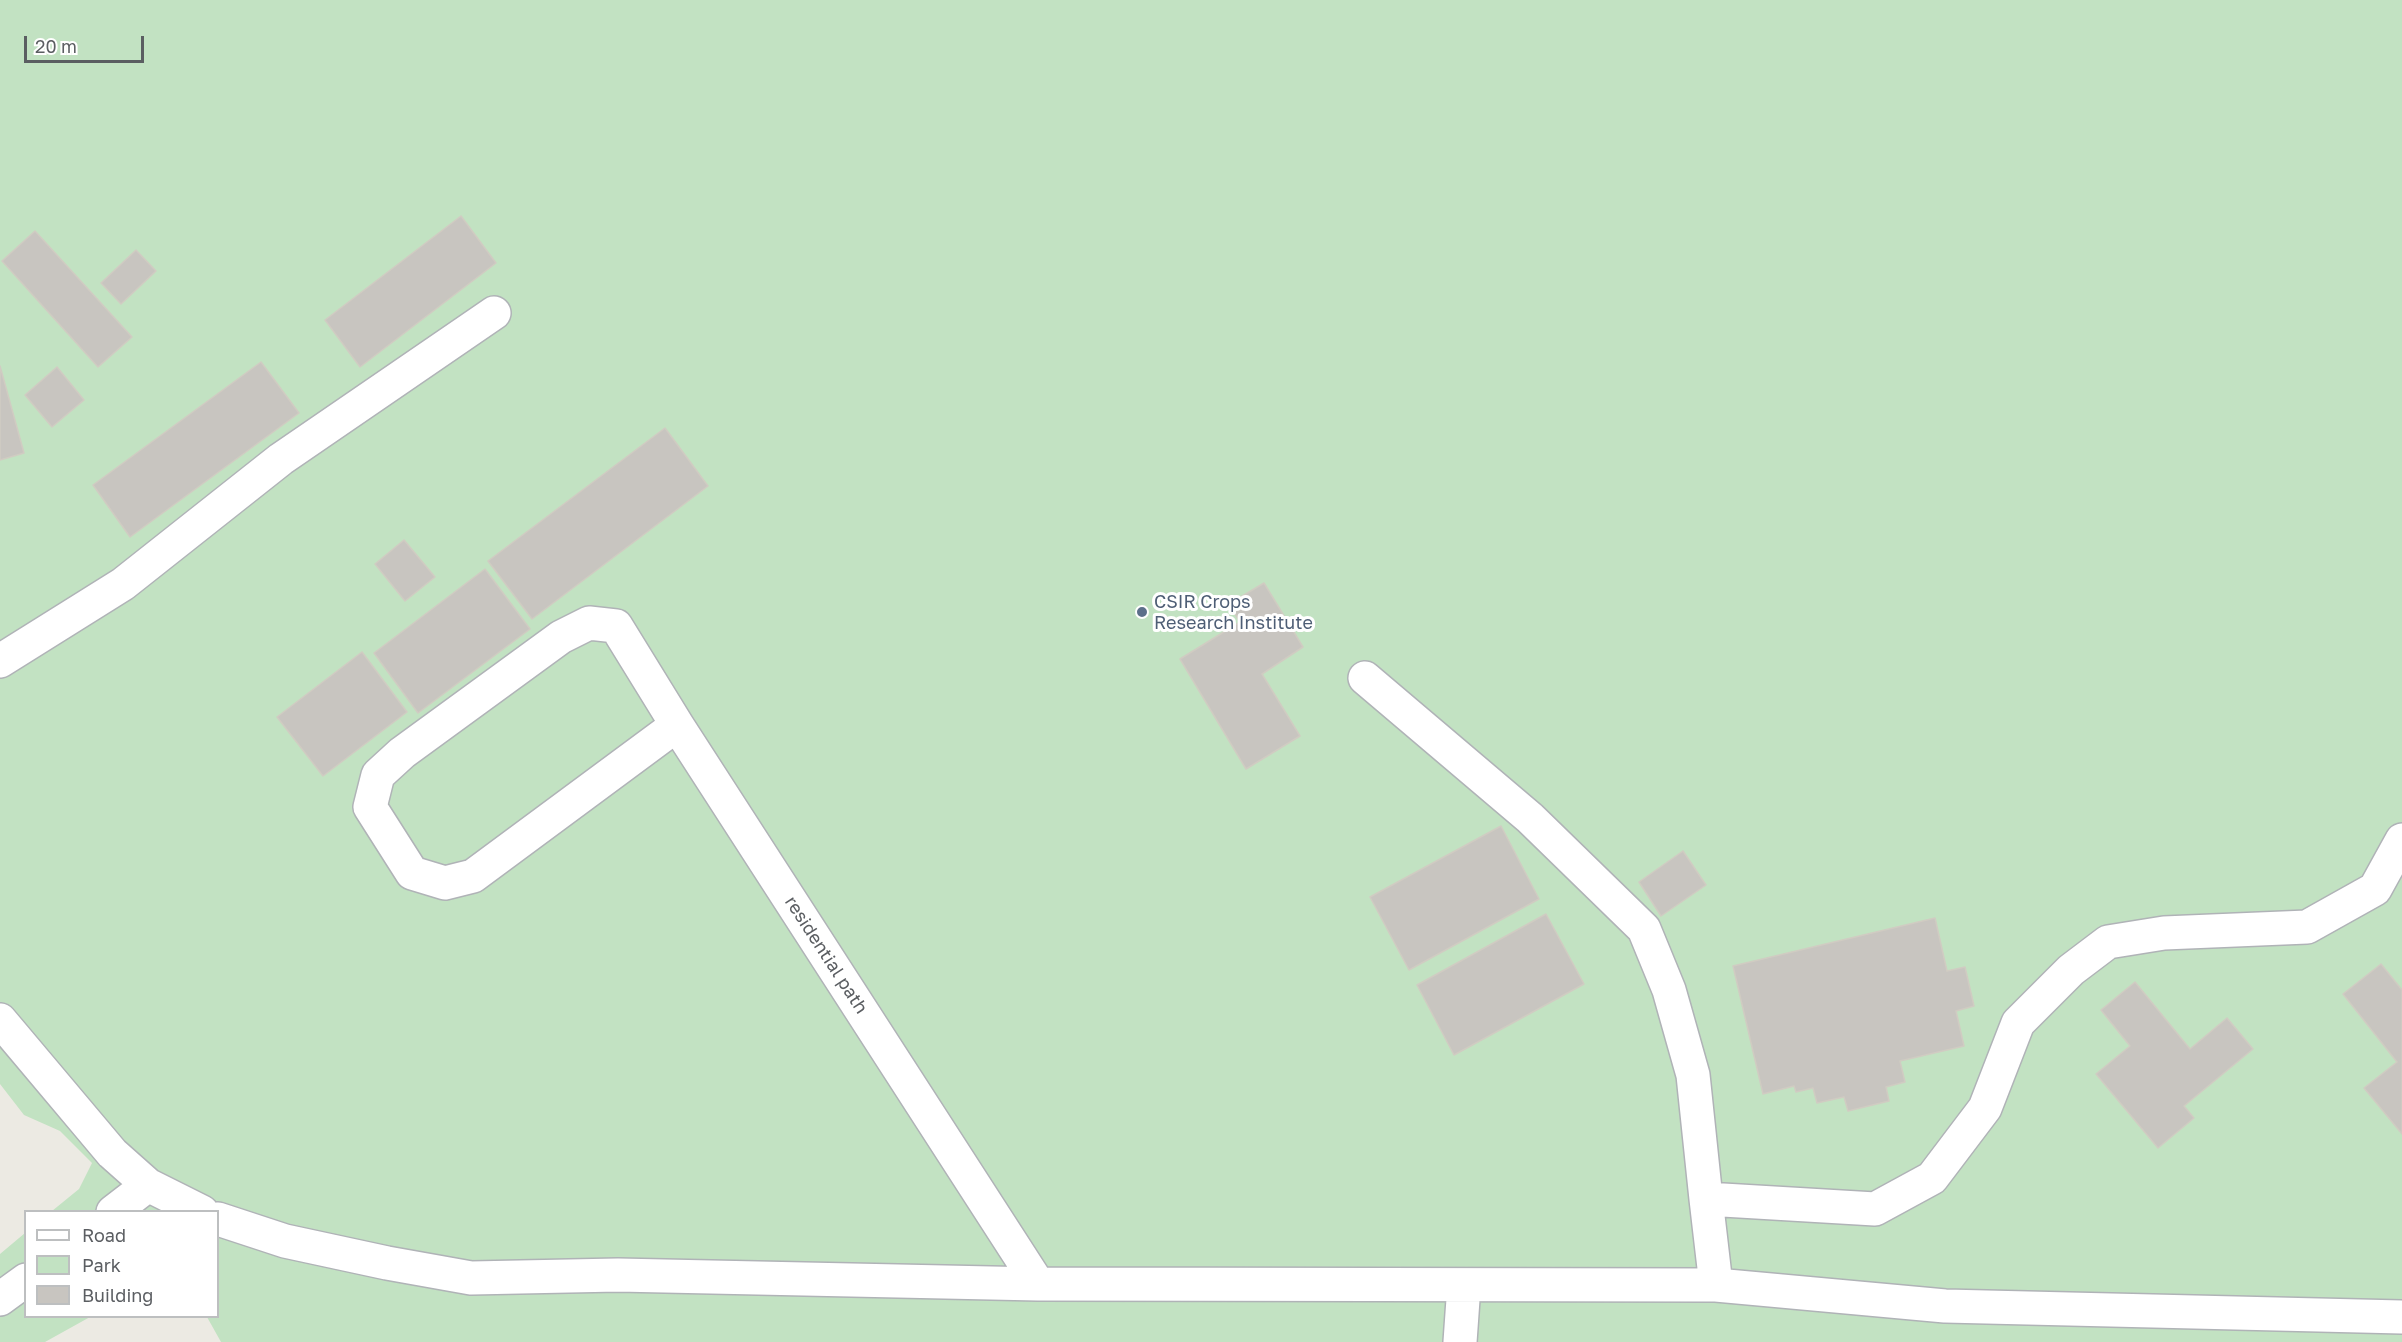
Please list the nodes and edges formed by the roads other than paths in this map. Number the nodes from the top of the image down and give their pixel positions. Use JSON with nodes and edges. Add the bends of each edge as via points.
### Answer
{"nodes":[{"id":1,"x":494,"y":313,"type":"dead end"},
{"id":2,"x":0,"y":661,"type":"edge"},
{"id":3,"x":1365,"y":678,"type":"dead end"},
{"id":4,"x":677,"y":725,"type":"junction"},
{"id":5,"x":2402,"y":840,"type":"edge"},
{"id":6,"x":0,"y":1020,"type":"edge"},
{"id":7,"x":148,"y":1185,"type":"junction"},
{"id":8,"x":1706,"y":1199,"type":"junction"},
{"id":9,"x":116,"y":1210,"type":"edge"},
{"id":10,"x":198,"y":1210,"type":"edge"},
{"id":11,"x":219,"y":1219,"type":"edge"},
{"id":12,"x":24,"y":1281,"type":"edge"},
{"id":13,"x":1038,"y":1284,"type":"junction"},
{"id":14,"x":1464,"y":1285,"type":"junction"},
{"id":15,"x":1716,"y":1285,"type":"junction"},
{"id":16,"x":0,"y":1299,"type":"edge"},
{"id":17,"x":2402,"y":1317,"type":"edge"},
{"id":18,"x":1460,"y":1342,"type":"edge"}],
"edges":[{"from":1,"to":2,"type":"street","via":[[281,459],[123,584]]},
{"from":3,"to":8,"type":"street","via":[[1530,818],[1644,929],[1669,990],[1693,1074]]},
{"from":4,"to":4,"type":"street","name":"residential path","via":[[616,626],[589,623],[561,637],[402,753],[378,775],[370,807],[412,873],[445,883],[473,876]]},
{"from":4,"to":13,"type":"street","name":"residential path"},
{"from":5,"to":8,"type":"street","via":[[2375,889],[2307,927],[2164,933],[2108,942],[2071,970],[2018,1023],[1985,1108],[1932,1178],[1875,1209]]},
{"from":6,"to":7,"type":"street","via":[[112,1153]]},
{"from":7,"to":9,"type":"street"},
{"from":7,"to":10,"type":"street"},
{"from":8,"to":15,"type":"street"},
{"from":11,"to":13,"type":"street","via":[[285,1241],[471,1278],[618,1275]]},
{"from":12,"to":16,"type":"street"},
{"from":13,"to":14,"type":"street"},
{"from":14,"to":15,"type":"street"},
{"from":14,"to":18,"type":"street"},
{"from":15,"to":17,"type":"street","via":[[1945,1306]]}]}
